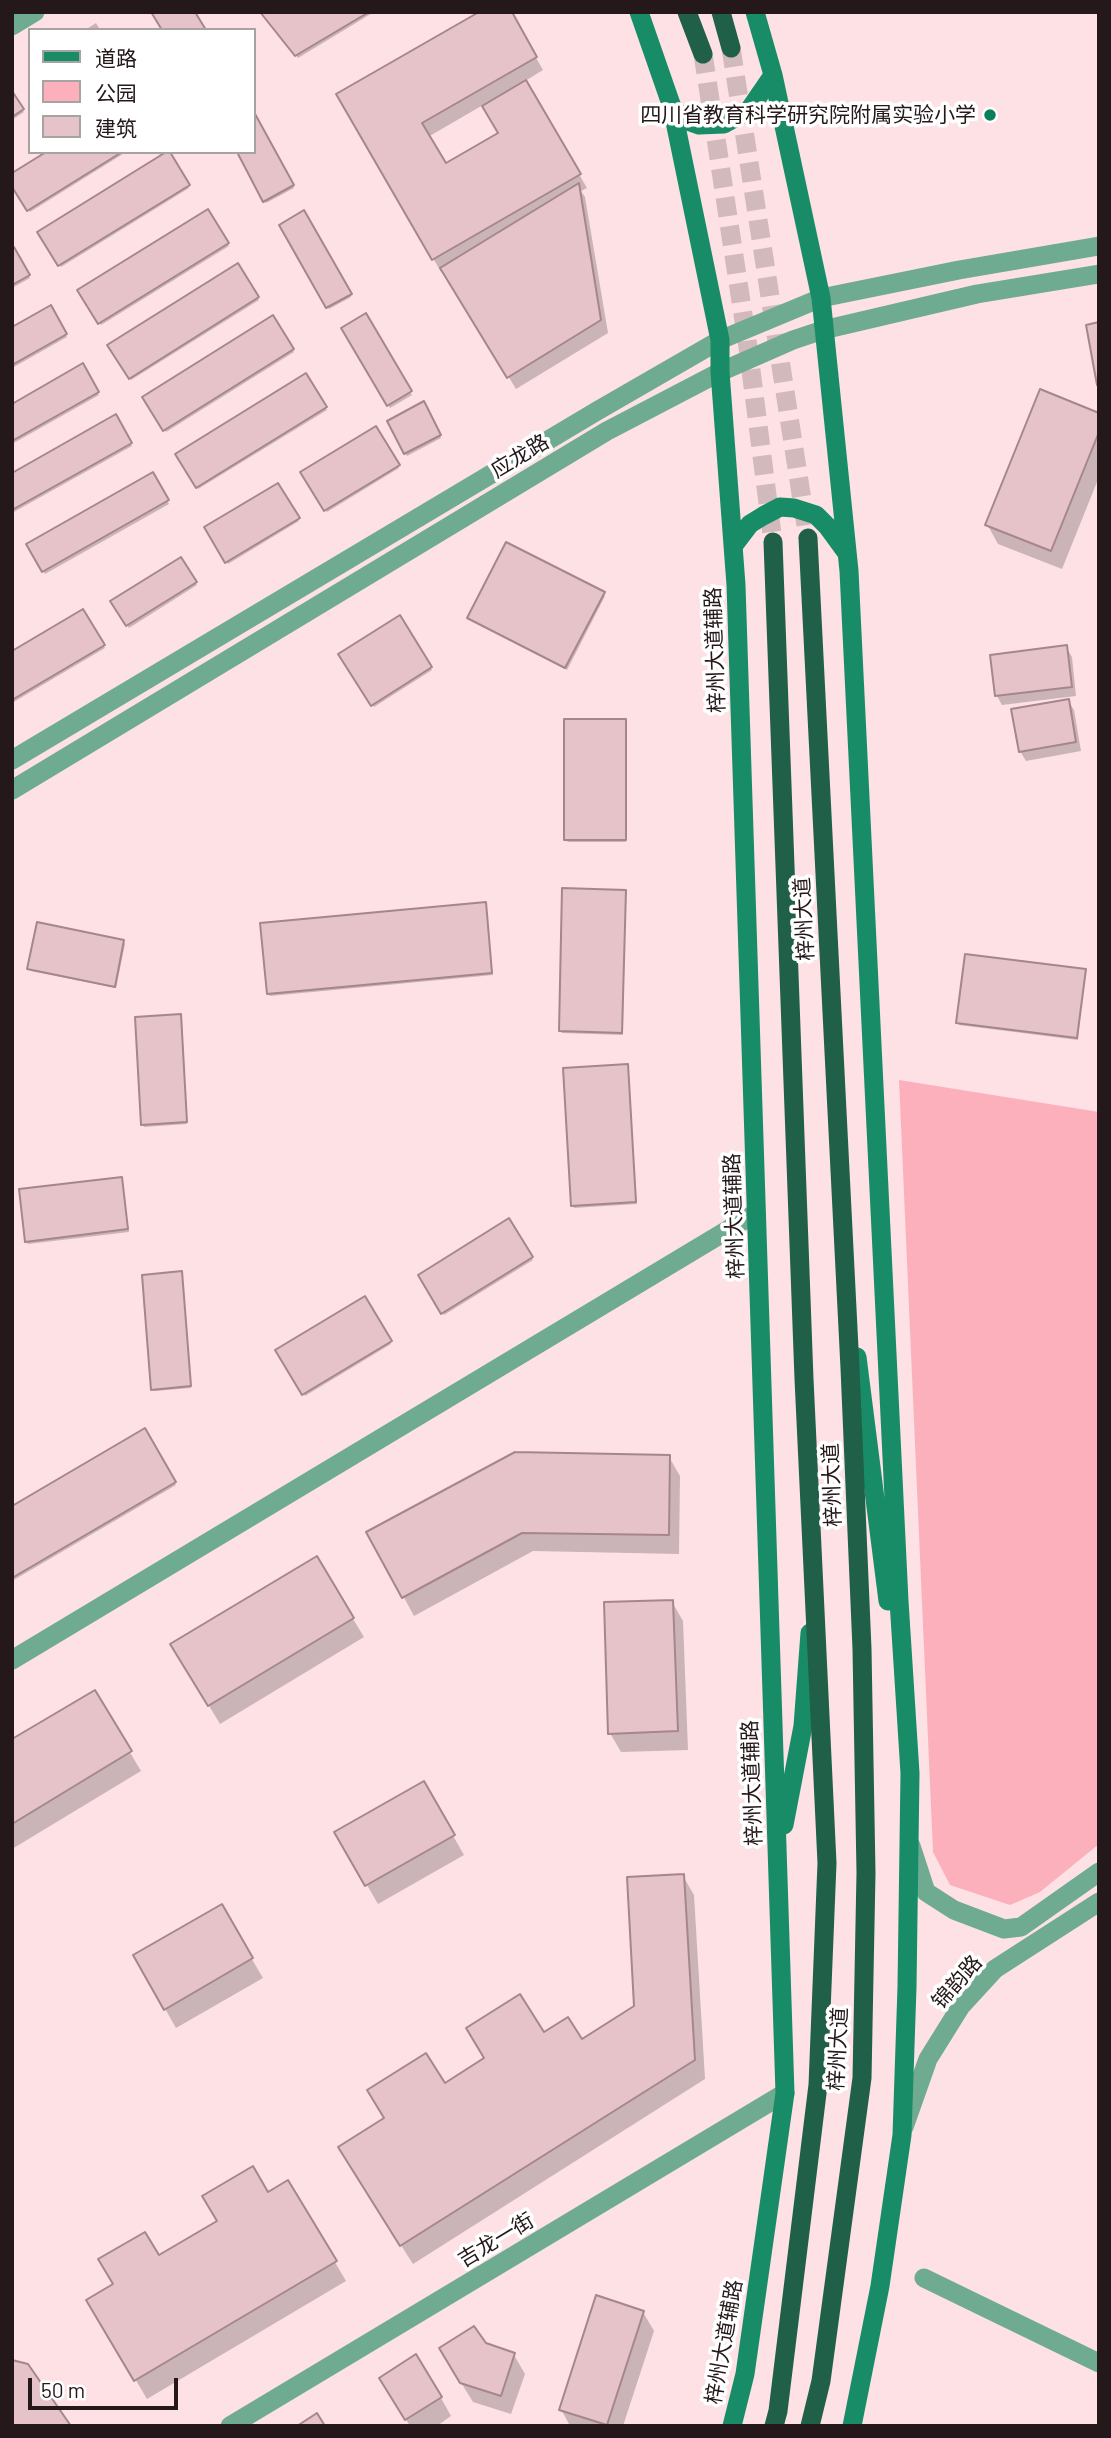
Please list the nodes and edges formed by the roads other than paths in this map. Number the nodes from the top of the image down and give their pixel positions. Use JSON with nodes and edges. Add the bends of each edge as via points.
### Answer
{"nodes":[{"id":1,"x":35,"y":12,"type":"edge"},
{"id":2,"x":639,"y":12,"type":"edge"},
{"id":3,"x":687,"y":12,"type":"edge"},
{"id":4,"x":721,"y":12,"type":"edge"},
{"id":5,"x":755,"y":12,"type":"edge"},
{"id":6,"x":12,"y":26,"type":"edge"},
{"id":7,"x":731,"y":48,"type":"tunnel mouth"},
{"id":8,"x":704,"y":54,"type":"tunnel mouth"},
{"id":9,"x":773,"y":75,"type":"junction"},
{"id":10,"x":672,"y":107,"type":"junction"},
{"id":11,"x":1099,"y":246,"type":"edge"},
{"id":12,"x":1099,"y":274,"type":"edge"},
{"id":13,"x":821,"y":298,"type":"junction"},
{"id":14,"x":823,"y":330,"type":"junction"},
{"id":15,"x":720,"y":340,"type":"junction"},
{"id":16,"x":720,"y":372,"type":"junction"},
{"id":17,"x":808,"y":538,"type":"tunnel mouth"},
{"id":18,"x":773,"y":542,"type":"tunnel mouth"},
{"id":19,"x":734,"y":545,"type":"junction"},
{"id":20,"x":846,"y":553,"type":"junction"},
{"id":21,"x":12,"y":760,"type":"edge"},
{"id":22,"x":12,"y":790,"type":"edge"},
{"id":23,"x":757,"y":1213,"type":"junction"},
{"id":24,"x":844,"y":1252,"type":"junction"},
{"id":25,"x":813,"y":1580,"type":"junction"},
{"id":26,"x":12,"y":1660,"type":"edge"},
{"id":27,"x":908,"y":1744,"type":"junction"},
{"id":28,"x":909,"y":1840,"type":"junction"},
{"id":29,"x":777,"y":1861,"type":"junction"},
{"id":30,"x":1099,"y":1872,"type":"edge"},
{"id":31,"x":1099,"y":1902,"type":"edge"},
{"id":32,"x":785,"y":2093,"type":"junction"},
{"id":33,"x":902,"y":2135,"type":"junction"},
{"id":34,"x":924,"y":2278,"type":"dead end"},
{"id":35,"x":747,"y":2357,"type":"junction"},
{"id":36,"x":1099,"y":2364,"type":"edge"},
{"id":37,"x":230,"y":2426,"type":"edge"},
{"id":38,"x":732,"y":2426,"type":"edge"},
{"id":39,"x":741,"y":2426,"type":"edge"},
{"id":40,"x":774,"y":2426,"type":"edge"},
{"id":41,"x":810,"y":2426,"type":"edge"},
{"id":42,"x":852,"y":2426,"type":"edge"}],
"edges":[{"from":1,"to":6,"type":"street"},
{"from":2,"to":10,"type":"main road","name":"梓州大道辅路"},
{"from":3,"to":8,"type":"highway"},
{"from":4,"to":7,"type":"highway"},
{"from":5,"to":9,"type":"main road"},
{"from":9,"to":10,"type":"main road","via":[[749,110],[724,124],[699,125],[685,120]]},
{"from":9,"to":13,"type":"main road"},
{"from":10,"to":15,"type":"main road","name":"梓州大道辅路"},
{"from":11,"to":13,"type":"street","name":"应龙路"},
{"from":12,"to":14,"type":"street","name":"应龙路","via":[[977,294]]},
{"from":13,"to":14,"type":"main road"},
{"from":13,"to":15,"type":"street","name":"应龙路"},
{"from":14,"to":16,"type":"street","name":"应龙路"},
{"from":14,"to":20,"type":"main road"},
{"from":15,"to":16,"type":"main road","name":"梓州大道辅路"},
{"from":15,"to":21,"type":"street","name":"应龙路"},
{"from":16,"to":19,"type":"main road","name":"梓州大道辅路"},
{"from":16,"to":22,"type":"street","name":"应龙路","via":[[607,431]]},
{"from":17,"to":24,"type":"highway","name":"梓州大道"},
{"from":18,"to":25,"type":"highway","name":"梓州大道"},
{"from":19,"to":20,"type":"main road","via":[[750,524],[780,507],[794,508],[816,515]]},
{"from":19,"to":23,"type":"main road","name":"梓州大道辅路"},
{"from":20,"to":27,"type":"main road"},
{"from":23,"to":26,"type":"street"},
{"from":23,"to":29,"type":"main road","name":"梓州大道辅路"},
{"from":24,"to":27,"type":"main road"},
{"from":24,"to":41,"type":"highway","name":"梓州大道","via":[[862,1649],[866,1873],[862,2078],[821,2381]]},
{"from":25,"to":29,"type":"main road","via":[[803,1726]]},
{"from":25,"to":40,"type":"highway","name":"梓州大道","via":[[827,1863],[818,2085]]},
{"from":27,"to":28,"type":"main road"},
{"from":28,"to":30,"type":"street","via":[[926,1892],[954,1910],[1004,1929],[1021,1927]]},
{"from":28,"to":33,"type":"main road"},
{"from":29,"to":32,"type":"main road","name":"梓州大道辅路"},
{"from":31,"to":33,"type":"street","name":"锦韵路","via":[[995,1969],[961,2006],[928,2059]]},
{"from":32,"to":35,"type":"main road","name":"梓州大道辅路"},
{"from":32,"to":37,"type":"street","name":"吉龙一街"},
{"from":33,"to":42,"type":"main road","via":[[880,2286]]},
{"from":34,"to":36,"type":"street"},
{"from":35,"to":38,"type":"main road","name":"梓州大道辅路"},
{"from":35,"to":39,"type":"main road"}]}
